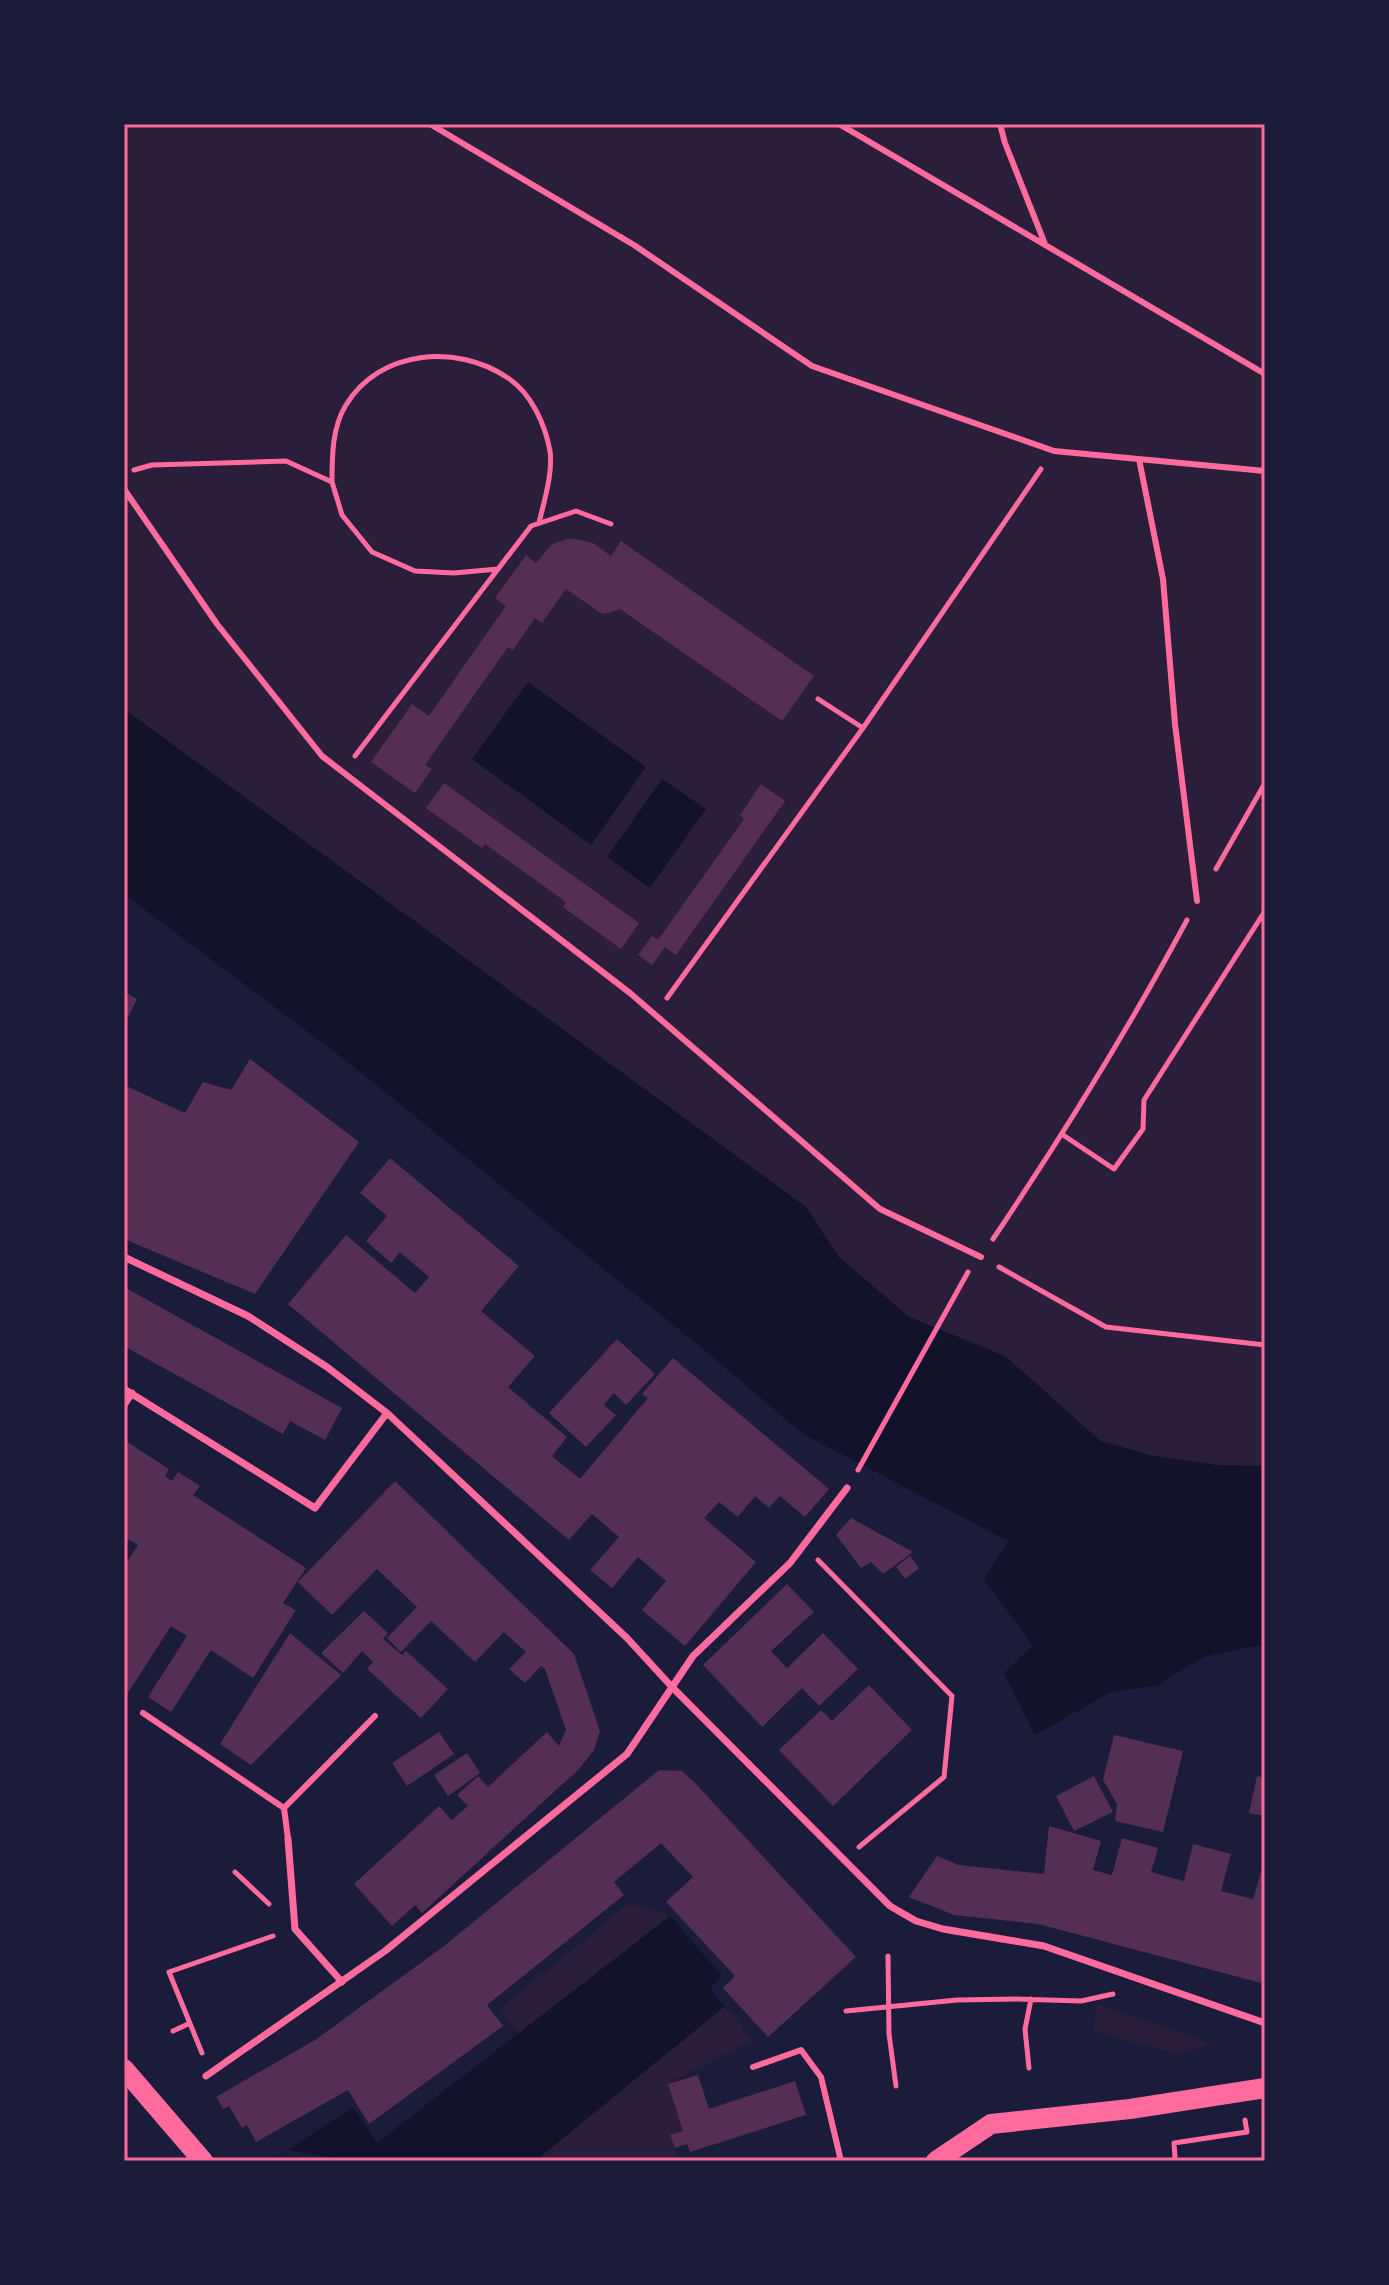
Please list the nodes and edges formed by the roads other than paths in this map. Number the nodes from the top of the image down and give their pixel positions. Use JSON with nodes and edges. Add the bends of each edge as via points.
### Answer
{"nodes":[{"id":1,"x":430,"y":124,"type":"edge"},
{"id":2,"x":839,"y":124,"type":"edge"},
{"id":3,"x":1000,"y":124,"type":"edge"},
{"id":4,"x":1045,"y":245,"type":"junction"},
{"id":5,"x":1265,"y":374,"type":"edge"},
{"id":6,"x":1139,"y":459,"type":"junction"},
{"id":7,"x":1265,"y":471,"type":"edge"},
{"id":8,"x":124,"y":489,"type":"edge"},
{"id":9,"x":1197,"y":901,"type":"road end"},
{"id":10,"x":124,"y":1257,"type":"edge"},
{"id":11,"x":981,"y":1257,"type":"road end"},
{"id":12,"x":128,"y":1391,"type":"edge"},
{"id":13,"x":124,"y":1405,"type":"edge"},
{"id":14,"x":387,"y":1413,"type":"junction"},
{"id":15,"x":847,"y":1488,"type":"road end"},
{"id":16,"x":672,"y":1687,"type":"junction"},
{"id":17,"x":143,"y":1713,"type":"dead end"},
{"id":18,"x":375,"y":1716,"type":"dead end"},
{"id":19,"x":284,"y":1808,"type":"junction"},
{"id":20,"x":288,"y":1839,"type":"joint"},
{"id":21,"x":342,"y":1982,"type":"junction"},
{"id":22,"x":1265,"y":2023,"type":"edge"},
{"id":23,"x":753,"y":2067,"type":"dead end"},
{"id":24,"x":124,"y":2069,"type":"edge"},
{"id":25,"x":206,"y":2076,"type":"dead end"},
{"id":26,"x":1265,"y":2088,"type":"edge"},
{"id":27,"x":203,"y":2161,"type":"edge"},
{"id":28,"x":841,"y":2161,"type":"edge"},
{"id":29,"x":936,"y":2161,"type":"edge"}],
"edges":[{"from":1,"to":6,"type":"lane","via":[[634,245],[812,366],[1054,451]]},
{"from":2,"to":4,"type":"lane"},
{"from":3,"to":4,"type":"lane"},
{"from":4,"to":5,"type":"lane"},
{"from":6,"to":7,"type":"lane"},
{"from":6,"to":9,"type":"lane","via":[[1163,579]]},
{"from":8,"to":11,"type":"lane","via":[[217,624],[322,756],[656,1015],[880,1209]]},
{"from":10,"to":14,"type":"street","via":[[248,1316]]},
{"from":12,"to":13,"type":"street"},
{"from":12,"to":14,"type":"street","via":[[315,1508]]},
{"from":14,"to":16,"type":"street","via":[[617,1628]]},
{"from":15,"to":16,"type":"street","via":[[790,1563],[693,1656]]},
{"from":16,"to":21,"type":"street","via":[[627,1754]]},
{"from":16,"to":22,"type":"street","via":[[890,1906],[916,1921],[1044,1946]]},
{"from":17,"to":19,"type":"lane"},
{"from":18,"to":19,"type":"lane"},
{"from":19,"to":20,"type":"lane"},
{"from":20,"to":21,"type":"street","via":[[295,1929]]},
{"from":21,"to":25,"type":"street"},
{"from":23,"to":28,"type":"lane","via":[[801,2050],[821,2077]]},
{"from":24,"to":27,"type":"main road"},
{"from":26,"to":29,"type":"main road","via":[[991,2124]]}]}
